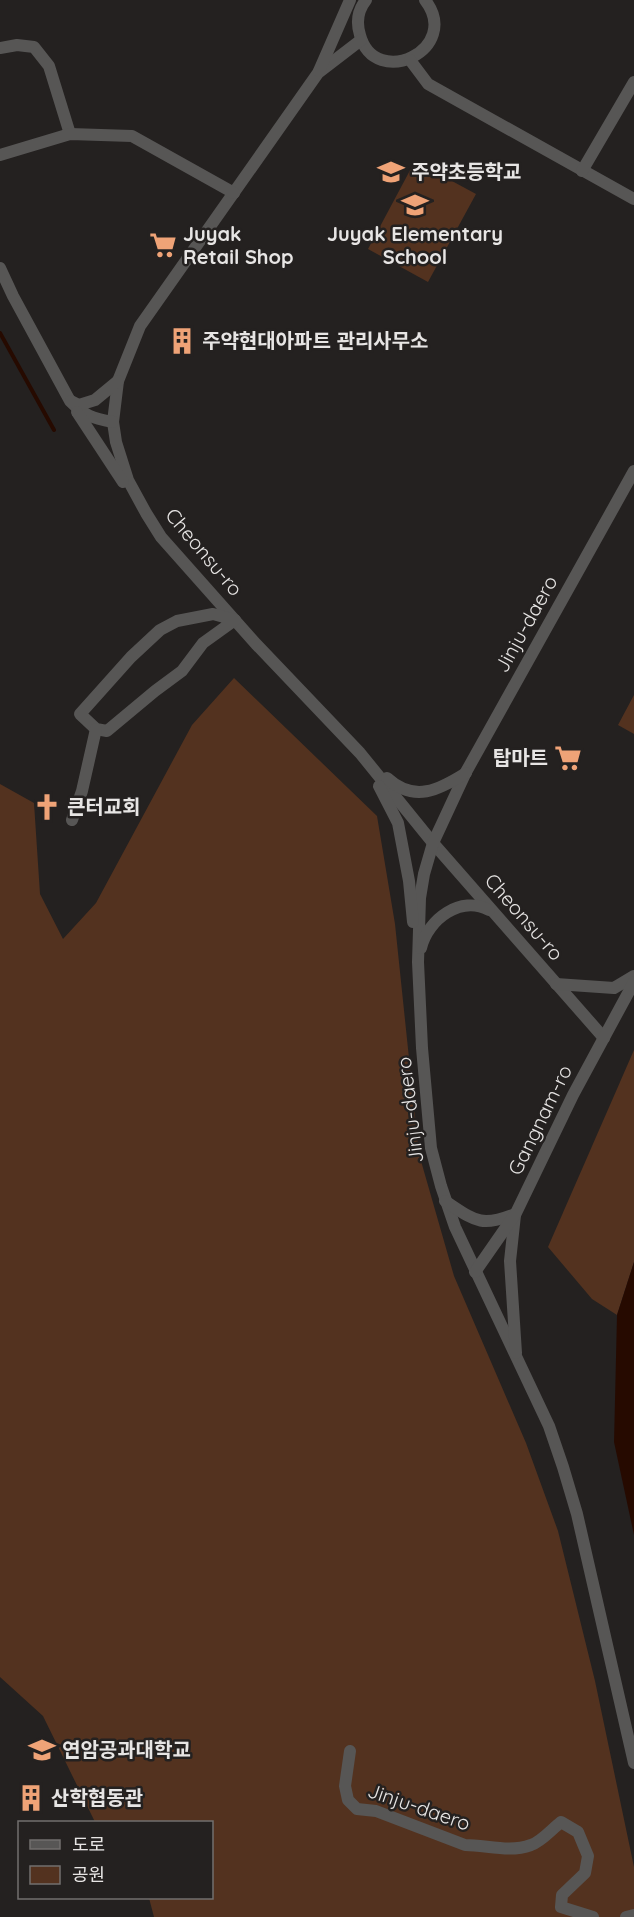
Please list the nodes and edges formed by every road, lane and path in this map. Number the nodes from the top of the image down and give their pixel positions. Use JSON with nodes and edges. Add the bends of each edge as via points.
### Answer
{"nodes":[{"id":1,"x":350,"y":0,"type":"edge"},
{"id":2,"x":366,"y":0,"type":"edge"},
{"id":3,"x":425,"y":0,"type":"edge"},
{"id":4,"x":361,"y":40,"type":"junction"},
{"id":5,"x":0,"y":48,"type":"edge"},
{"id":6,"x":410,"y":60,"type":"junction"},
{"id":7,"x":318,"y":73,"type":"junction"},
{"id":8,"x":634,"y":82,"type":"edge"},
{"id":9,"x":70,"y":134,"type":"junction"},
{"id":10,"x":0,"y":155,"type":"edge"},
{"id":11,"x":582,"y":171,"type":"junction"},
{"id":12,"x":234,"y":193,"type":"junction"},
{"id":13,"x":634,"y":199,"type":"edge"},
{"id":14,"x":0,"y":268,"type":"edge"},
{"id":15,"x":118,"y":381,"type":"junction"},
{"id":16,"x":70,"y":401,"type":"junction"},
{"id":17,"x":113,"y":422,"type":"junction"},
{"id":18,"x":634,"y":471,"type":"edge"},
{"id":19,"x":162,"y":537,"type":"junction"},
{"id":20,"x":235,"y":620,"type":"junction"},
{"id":21,"x":96,"y":729,"type":"junction"},
{"id":22,"x":360,"y":753,"type":"junction"},
{"id":23,"x":466,"y":772,"type":"junction"},
{"id":24,"x":72,"y":820,"type":"dead end"},
{"id":25,"x":433,"y":843,"type":"junction"},
{"id":26,"x":495,"y":914,"type":"junction"},
{"id":27,"x":418,"y":962,"type":"junction"},
{"id":28,"x":634,"y":976,"type":"edge"},
{"id":29,"x":634,"y":981,"type":"edge"},
{"id":30,"x":556,"y":984,"type":"junction"},
{"id":31,"x":604,"y":1038,"type":"junction"},
{"id":32,"x":445,"y":1201,"type":"junction"},
{"id":33,"x":516,"y":1213,"type":"junction"},
{"id":34,"x":475,"y":1272,"type":"junction"},
{"id":35,"x":517,"y":1361,"type":"junction"},
{"id":36,"x":350,"y":1751,"type":"dead end"},
{"id":37,"x":634,"y":1763,"type":"edge"},
{"id":38,"x":634,"y":1915,"type":"edge"},
{"id":39,"x":593,"y":1917,"type":"edge"},
{"id":40,"x":626,"y":1917,"type":"edge"}],
"edges":[{"from":1,"to":7,"type":"street"},
{"from":2,"to":4,"type":"street","via":[[358,16]]},
{"from":3,"to":6,"type":"street","via":[[433,15],[432,37]]},
{"from":4,"to":6,"type":"street","via":[[377,57]]},
{"from":4,"to":7,"type":"street","name":"Cheonsu-ro"},
{"from":5,"to":9,"type":"street","via":[[34,48],[49,66]]},
{"from":6,"to":11,"type":"street","via":[[428,84]]},
{"from":7,"to":12,"type":"street","name":"Cheonsu-ro"},
{"from":8,"to":11,"type":"street"},
{"from":9,"to":10,"type":"street"},
{"from":9,"to":12,"type":"street","via":[[132,136]]},
{"from":11,"to":13,"type":"street"},
{"from":12,"to":15,"type":"street","name":"Cheonsu-ro","via":[[140,326]]},
{"from":14,"to":16,"type":"street"},
{"from":15,"to":16,"type":"street","via":[[95,400],[79,405]]},
{"from":15,"to":17,"type":"street","name":"Cheonsu-ro"},
{"from":16,"to":17,"type":"street","via":[[90,417]]},
{"from":16,"to":19,"type":"street"},
{"from":17,"to":19,"type":"street","name":"Cheonsu-ro","via":[[128,480]]},
{"from":18,"to":23,"type":"street","name":"Jinju-daero"},
{"from":19,"to":20,"type":"street","name":"Cheonsu-ro"},
{"from":20,"to":21,"type":"street","via":[[203,643],[182,671],[107,731]]},
{"from":20,"to":21,"type":"street","via":[[213,614],[177,621],[160,630],[80,714]]},
{"from":20,"to":22,"type":"street","name":"Cheonsu-ro"},
{"from":21,"to":24,"type":"street"},
{"from":22,"to":23,"type":"street","via":[[398,787],[413,791],[444,786]]},
{"from":22,"to":25,"type":"street","name":"Cheonsu-ro"},
{"from":22,"to":27,"type":"street","via":[[398,823]]},
{"from":23,"to":25,"type":"street","name":"Jinju-daero"},
{"from":25,"to":26,"type":"street","name":"Cheonsu-ro"},
{"from":25,"to":27,"type":"street","name":"Jinju-daero","via":[[420,898]]},
{"from":26,"to":27,"type":"street","via":[[470,904],[444,914],[423,940]]},
{"from":26,"to":30,"type":"street","name":"Cheonsu-ro"},
{"from":27,"to":32,"type":"street","name":"Jinju-daero","via":[[431,1148]]},
{"from":28,"to":30,"type":"street","via":[[614,988]]},
{"from":29,"to":31,"type":"street","name":"Gangnam-ro"},
{"from":30,"to":31,"type":"street","name":"Cheonsu-ro"},
{"from":31,"to":33,"type":"street","name":"Gangnam-ro"},
{"from":32,"to":33,"type":"street","via":[[480,1222],[498,1221]]},
{"from":32,"to":34,"type":"street","name":"Jinju-daero"},
{"from":33,"to":34,"type":"street","name":"Gangnam-ro"},
{"from":33,"to":35,"type":"street","via":[[510,1261]]},
{"from":34,"to":35,"type":"street","name":"Jinju-daero"},
{"from":35,"to":37,"type":"street","name":"Jinju-daero","via":[[549,1426],[577,1514]]},
{"from":36,"to":39,"type":"street","name":"Jinju-daero","via":[[345,1786],[348,1800],[357,1809],[376,1811],[465,1845],[504,1849],[532,1845],[561,1822],[578,1832],[588,1856],[585,1873],[562,1895],[561,1907]]},
{"from":38,"to":40,"type":"street"}]}
